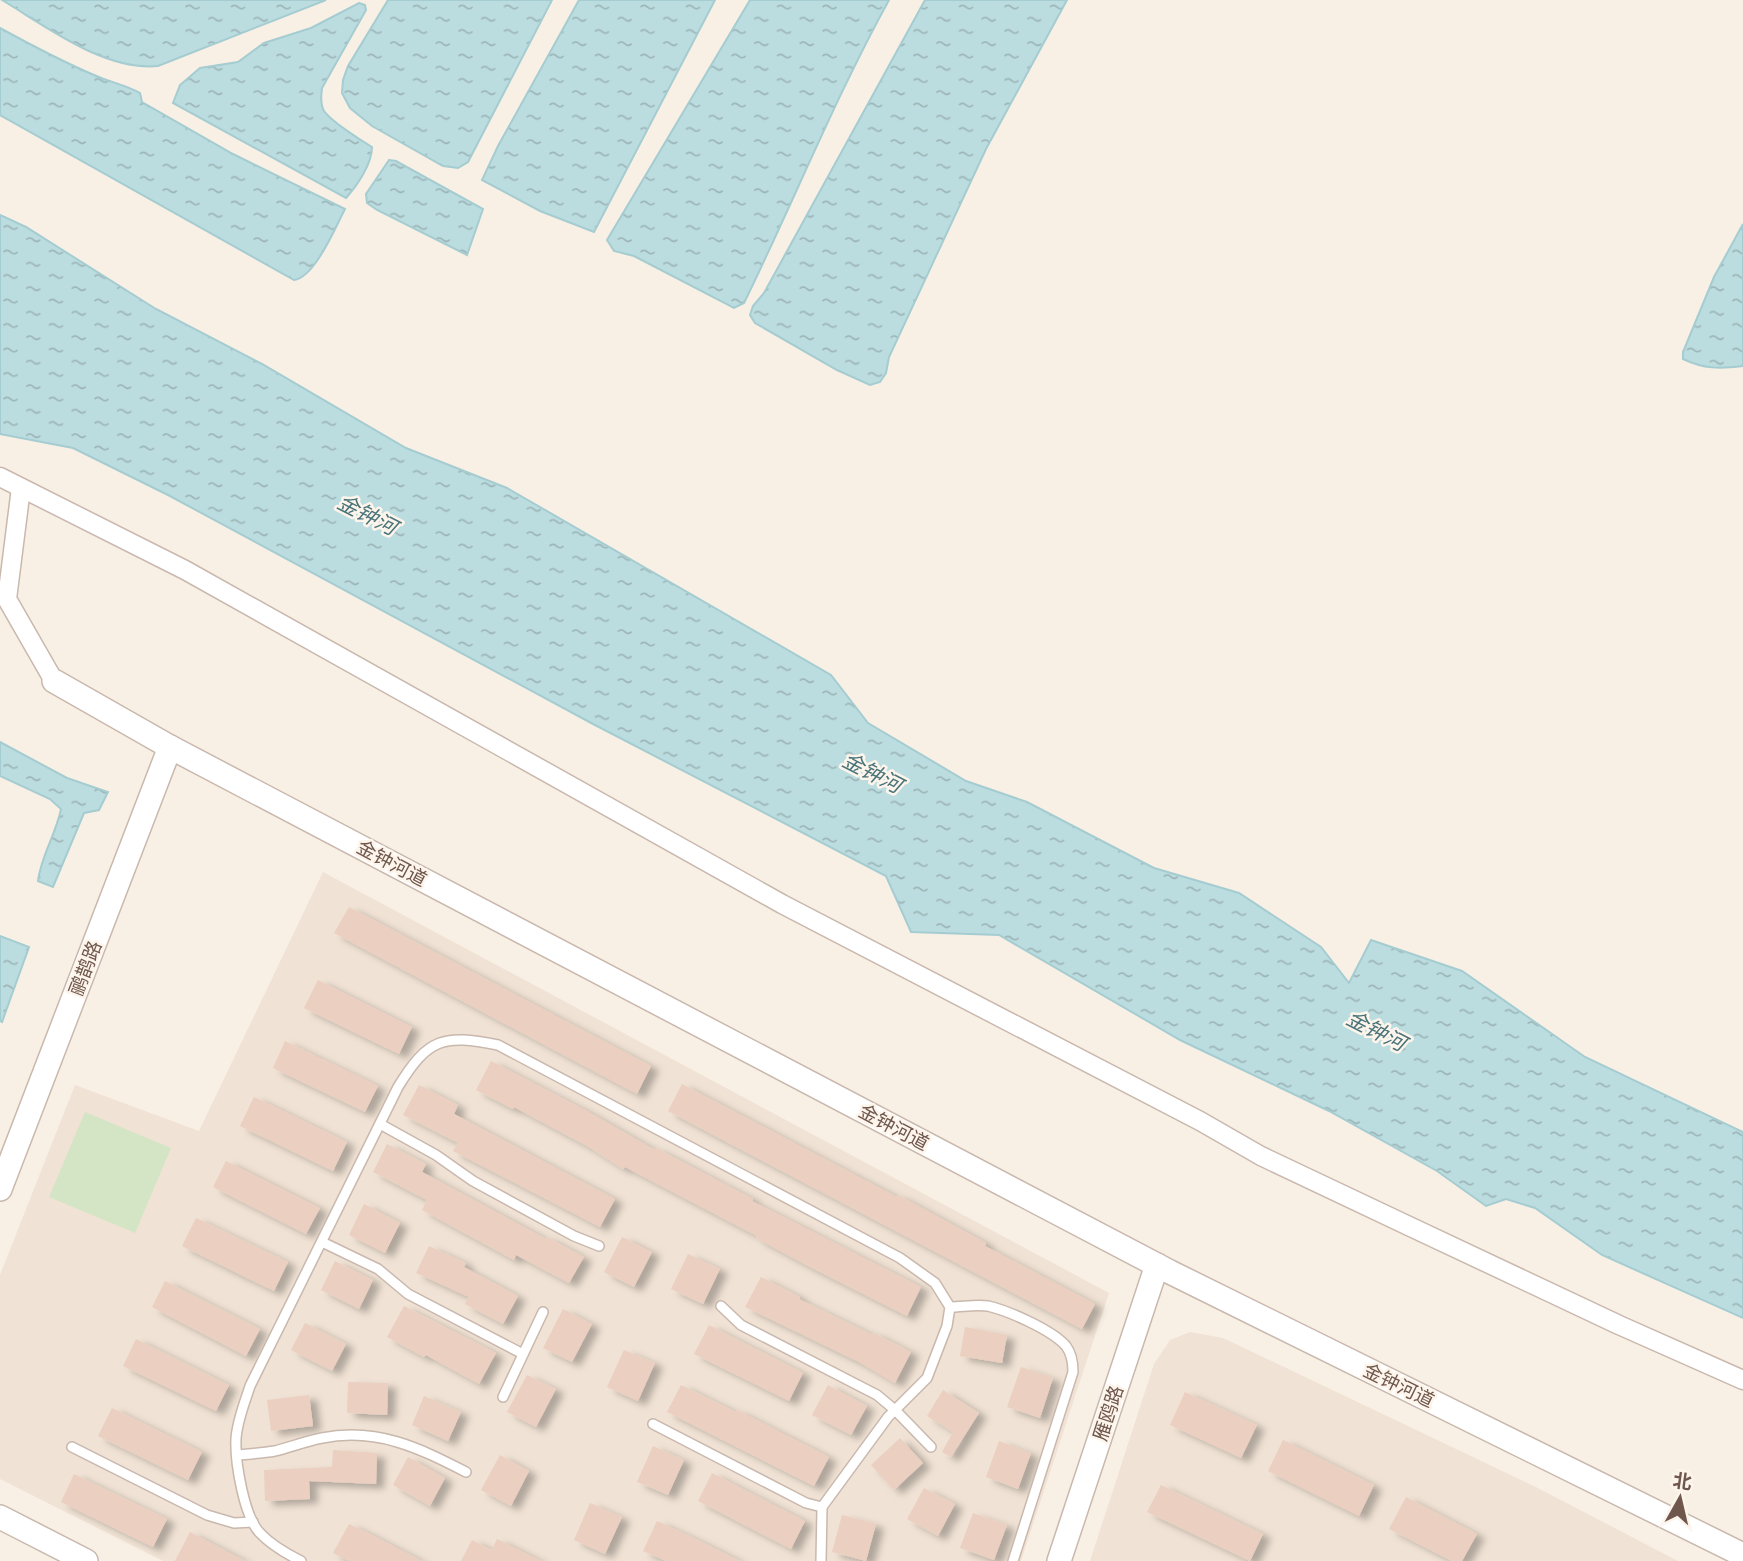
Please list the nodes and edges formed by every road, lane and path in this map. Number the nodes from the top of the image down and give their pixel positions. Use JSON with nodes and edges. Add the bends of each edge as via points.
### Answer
{"nodes":[{"id":1,"x":0,"y":477,"type":"edge"},
{"id":2,"x":21,"y":488,"type":"junction"},
{"id":3,"x":54,"y":681,"type":"joint"},
{"id":4,"x":170,"y":747,"type":"junction"},
{"id":5,"x":380,"y":1124,"type":"junction"},
{"id":6,"x":0,"y":1189,"type":"edge"},
{"id":7,"x":321,"y":1242,"type":"junction"},
{"id":8,"x":599,"y":1246,"type":"dead end"},
{"id":9,"x":1164,"y":1269,"type":"junction"},
{"id":10,"x":721,"y":1306,"type":"dead end"},
{"id":11,"x":950,"y":1307,"type":"junction"},
{"id":12,"x":543,"y":1312,"type":"dead end"},
{"id":13,"x":523,"y":1354,"type":"junction"},
{"id":14,"x":1743,"y":1380,"type":"edge"},
{"id":15,"x":503,"y":1397,"type":"dead end"},
{"id":16,"x":895,"y":1410,"type":"junction"},
{"id":17,"x":653,"y":1424,"type":"dead end"},
{"id":18,"x":72,"y":1447,"type":"dead end"},
{"id":19,"x":930,"y":1447,"type":"dead end"},
{"id":20,"x":238,"y":1455,"type":"junction"},
{"id":21,"x":466,"y":1472,"type":"dead end"},
{"id":22,"x":822,"y":1507,"type":"junction"},
{"id":23,"x":0,"y":1517,"type":"edge"},
{"id":24,"x":253,"y":1522,"type":"junction"},
{"id":25,"x":0,"y":1534,"type":"edge"},
{"id":26,"x":1743,"y":1555,"type":"edge"},
{"id":27,"x":53,"y":1561,"type":"edge"},
{"id":28,"x":86,"y":1561,"type":"edge"},
{"id":29,"x":301,"y":1561,"type":"edge"},
{"id":30,"x":821,"y":1561,"type":"edge"},
{"id":31,"x":1013,"y":1561,"type":"edge"},
{"id":32,"x":1059,"y":1561,"type":"edge"},
{"id":33,"x":1073,"y":1561,"type":"edge"}],
"edges":[{"from":1,"to":2,"type":"street"},
{"from":2,"to":3,"type":"street","via":[[7,599]]},
{"from":2,"to":14,"type":"street","via":[[184,570],[782,904],[1261,1156]]},
{"from":3,"to":4,"type":"street","name":"金钟河道"},
{"from":4,"to":6,"type":"street","name":"鹂鹊路"},
{"from":4,"to":9,"type":"street","name":"金钟河道"},
{"from":5,"to":7,"type":"lane"},
{"from":5,"to":8,"type":"lane","via":[[473,1181]]},
{"from":5,"to":11,"type":"lane","via":[[413,1063],[428,1048],[448,1040],[498,1045],[900,1258],[935,1283]]},
{"from":7,"to":13,"type":"lane","via":[[378,1269],[408,1294]]},
{"from":7,"to":20,"type":"lane","via":[[250,1386],[236,1439]]},
{"from":9,"to":26,"type":"street","name":"金钟河道"},
{"from":9,"to":32,"type":"street","name":"雁鸥路"},
{"from":9,"to":33,"type":"street","name":"雁鸥路"},
{"from":10,"to":16,"type":"lane","via":[[741,1325],[877,1395]]},
{"from":11,"to":16,"type":"lane","via":[[939,1353],[927,1378]]},
{"from":11,"to":31,"type":"lane","via":[[985,1306],[1005,1311],[1056,1338],[1068,1348],[1073,1362]]},
{"from":12,"to":13,"type":"lane"},
{"from":13,"to":15,"type":"lane"},
{"from":16,"to":19,"type":"lane"},
{"from":16,"to":22,"type":"lane"},
{"from":17,"to":22,"type":"lane"},
{"from":18,"to":24,"type":"lane","via":[[207,1515],[234,1523]]},
{"from":20,"to":21,"type":"lane","via":[[350,1435],[413,1446]]},
{"from":20,"to":24,"type":"lane","via":[[241,1487]]},
{"from":22,"to":30,"type":"lane"},
{"from":23,"to":28,"type":"street"},
{"from":24,"to":29,"type":"lane","via":[[259,1533]]},
{"from":25,"to":27,"type":"street"}]}
